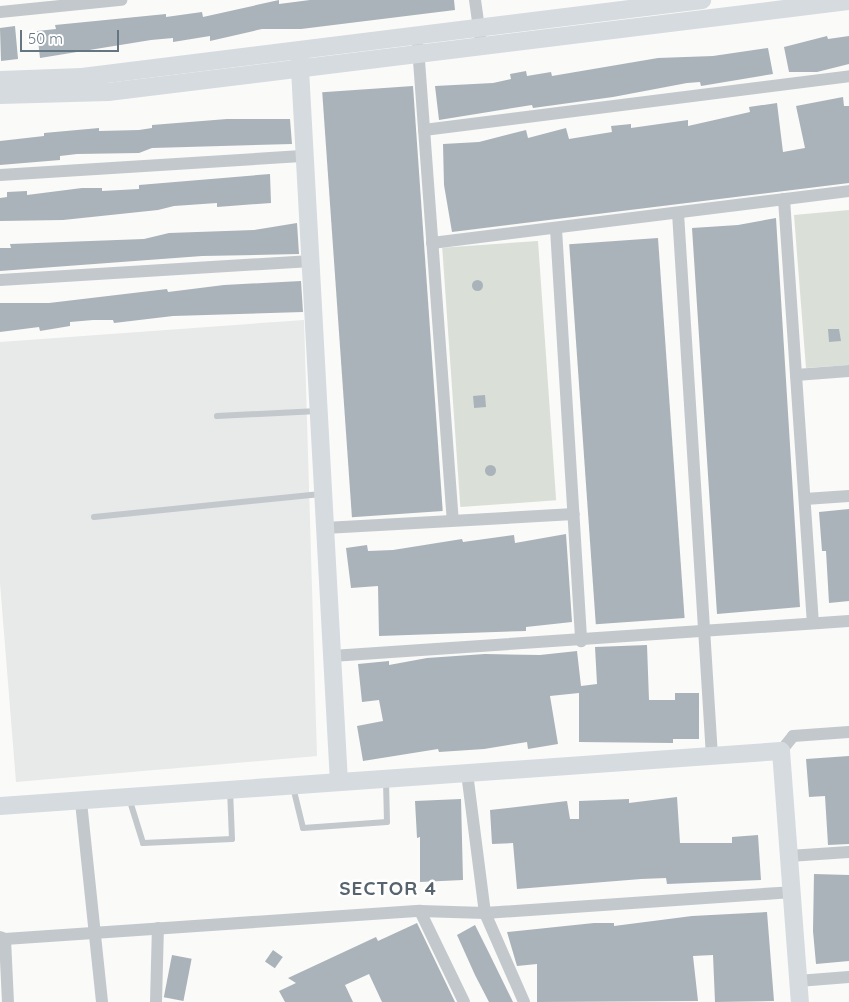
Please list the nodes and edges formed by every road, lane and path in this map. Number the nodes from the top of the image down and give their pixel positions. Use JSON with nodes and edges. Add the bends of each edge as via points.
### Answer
{"nodes":[{"id":1,"x":121,"y":0,"type":"edge"},
{"id":2,"x":475,"y":0,"type":"edge"},
{"id":3,"x":702,"y":0,"type":"edge"},
{"id":4,"x":98,"y":1,"type":"edge"},
{"id":5,"x":849,"y":1,"type":"edge"},
{"id":6,"x":0,"y":12,"type":"edge"},
{"id":7,"x":479,"y":28,"type":"junction"},
{"id":8,"x":417,"y":45,"type":"junction"},
{"id":9,"x":481,"y":46,"type":"junction"},
{"id":10,"x":300,"y":60,"type":"junction"},
{"id":11,"x":849,"y":76,"type":"edge"},
{"id":12,"x":0,"y":80,"type":"edge"},
{"id":13,"x":0,"y":95,"type":"edge"},
{"id":14,"x":424,"y":130,"type":"junction"},
{"id":15,"x":305,"y":156,"type":"junction"},
{"id":16,"x":0,"y":175,"type":"edge"},
{"id":17,"x":849,"y":191,"type":"edge"},
{"id":18,"x":784,"y":199,"type":"junction"},
{"id":19,"x":678,"y":213,"type":"junction"},
{"id":20,"x":556,"y":229,"type":"junction"},
{"id":21,"x":432,"y":243,"type":"junction"},
{"id":22,"x":311,"y":261,"type":"junction"},
{"id":23,"x":0,"y":280,"type":"edge"},
{"id":24,"x":849,"y":371,"type":"edge"},
{"id":25,"x":796,"y":375,"type":"junction"},
{"id":26,"x":319,"y":411,"type":"junction"},
{"id":27,"x":217,"y":416,"type":"dead end"},
{"id":28,"x":324,"y":494,"type":"junction"},
{"id":29,"x":849,"y":496,"type":"edge"},
{"id":30,"x":805,"y":498,"type":"junction"},
{"id":31,"x":574,"y":514,"type":"junction"},
{"id":32,"x":94,"y":516,"type":"dead end"},
{"id":33,"x":453,"y":520,"type":"junction"},
{"id":34,"x":325,"y":528,"type":"junction"},
{"id":35,"x":849,"y":621,"type":"edge"},
{"id":36,"x":813,"y":623,"type":"junction"},
{"id":37,"x":703,"y":632,"type":"junction"},
{"id":38,"x":581,"y":641,"type":"junction"},
{"id":39,"x":332,"y":656,"type":"junction"},
{"id":40,"x":849,"y":732,"type":"edge"},
{"id":41,"x":781,"y":751,"type":"junction"},
{"id":42,"x":712,"y":756,"type":"junction"},
{"id":43,"x":467,"y":773,"type":"junction"},
{"id":44,"x":386,"y":779,"type":"junction"},
{"id":45,"x":339,"y":782,"type":"junction"},
{"id":46,"x":293,"y":785,"type":"junction"},
{"id":47,"x":230,"y":790,"type":"junction"},
{"id":48,"x":129,"y":798,"type":"junction"},
{"id":49,"x":81,"y":802,"type":"junction"},
{"id":50,"x":0,"y":806,"type":"edge"},
{"id":51,"x":849,"y":852,"type":"edge"},
{"id":52,"x":789,"y":856,"type":"junction"},
{"id":53,"x":791,"y":892,"type":"junction"},
{"id":54,"x":420,"y":910,"type":"junction"},
{"id":55,"x":484,"y":913,"type":"junction"},
{"id":56,"x":158,"y":928,"type":"junction"},
{"id":57,"x":95,"y":933,"type":"junction"},
{"id":58,"x":2,"y":938,"type":"edge"},
{"id":59,"x":849,"y":977,"type":"edge"},
{"id":60,"x":798,"y":981,"type":"junction"},
{"id":61,"x":8,"y":1002,"type":"edge"},
{"id":62,"x":102,"y":1002,"type":"edge"},
{"id":63,"x":156,"y":1002,"type":"edge"},
{"id":64,"x":464,"y":1002,"type":"edge"},
{"id":65,"x":524,"y":1002,"type":"edge"},
{"id":66,"x":800,"y":1002,"type":"edge"}],
"edges":[{"from":1,"to":4,"type":"street"},
{"from":2,"to":7,"type":"street"},
{"from":3,"to":7,"type":"street"},
{"from":4,"to":6,"type":"street"},
{"from":5,"to":9,"type":"street"},
{"from":7,"to":8,"type":"street"},
{"from":7,"to":9,"type":"street"},
{"from":8,"to":9,"type":"street"},
{"from":8,"to":10,"type":"street"},
{"from":8,"to":14,"type":"street"},
{"from":10,"to":12,"type":"street"},
{"from":10,"to":13,"type":"street","via":[[108,92]]},
{"from":10,"to":15,"type":"street"},
{"from":11,"to":14,"type":"street"},
{"from":14,"to":21,"type":"street"},
{"from":15,"to":16,"type":"street"},
{"from":15,"to":22,"type":"street"},
{"from":17,"to":18,"type":"street"},
{"from":18,"to":19,"type":"street"},
{"from":18,"to":25,"type":"street"},
{"from":19,"to":20,"type":"street"},
{"from":19,"to":37,"type":"street"},
{"from":20,"to":21,"type":"street"},
{"from":20,"to":31,"type":"street"},
{"from":21,"to":33,"type":"street"},
{"from":22,"to":23,"type":"street"},
{"from":22,"to":26,"type":"street"},
{"from":24,"to":25,"type":"street"},
{"from":25,"to":30,"type":"street"},
{"from":26,"to":27,"type":"lane"},
{"from":26,"to":28,"type":"street"},
{"from":28,"to":32,"type":"lane"},
{"from":28,"to":34,"type":"street"},
{"from":29,"to":30,"type":"street"},
{"from":30,"to":36,"type":"street"},
{"from":31,"to":33,"type":"street"},
{"from":31,"to":38,"type":"street"},
{"from":33,"to":34,"type":"street"},
{"from":34,"to":39,"type":"street"},
{"from":35,"to":36,"type":"street"},
{"from":36,"to":37,"type":"street"},
{"from":37,"to":38,"type":"street"},
{"from":37,"to":42,"type":"street"},
{"from":38,"to":39,"type":"street"},
{"from":39,"to":45,"type":"street"},
{"from":40,"to":41,"type":"street","via":[[793,736]]},
{"from":41,"to":42,"type":"street"},
{"from":41,"to":52,"type":"street"},
{"from":42,"to":43,"type":"street"},
{"from":43,"to":44,"type":"street"},
{"from":43,"to":55,"type":"street"},
{"from":44,"to":45,"type":"street"},
{"from":44,"to":46,"type":"lane","via":[[387,822],[303,828]]},
{"from":45,"to":46,"type":"street"},
{"from":46,"to":47,"type":"street"},
{"from":47,"to":48,"type":"street"},
{"from":47,"to":48,"type":"lane","via":[[232,838],[143,843]]},
{"from":48,"to":49,"type":"street"},
{"from":49,"to":50,"type":"street"},
{"from":49,"to":57,"type":"street"},
{"from":51,"to":52,"type":"street"},
{"from":52,"to":53,"type":"street"},
{"from":53,"to":55,"type":"street"},
{"from":53,"to":60,"type":"street"},
{"from":54,"to":55,"type":"street"},
{"from":54,"to":56,"type":"street"},
{"from":54,"to":64,"type":"street"},
{"from":55,"to":65,"type":"street"},
{"from":56,"to":57,"type":"street"},
{"from":56,"to":63,"type":"street"},
{"from":57,"to":58,"type":"street"},
{"from":57,"to":62,"type":"street"},
{"from":58,"to":61,"type":"street"},
{"from":59,"to":60,"type":"street"},
{"from":60,"to":66,"type":"street"}]}
